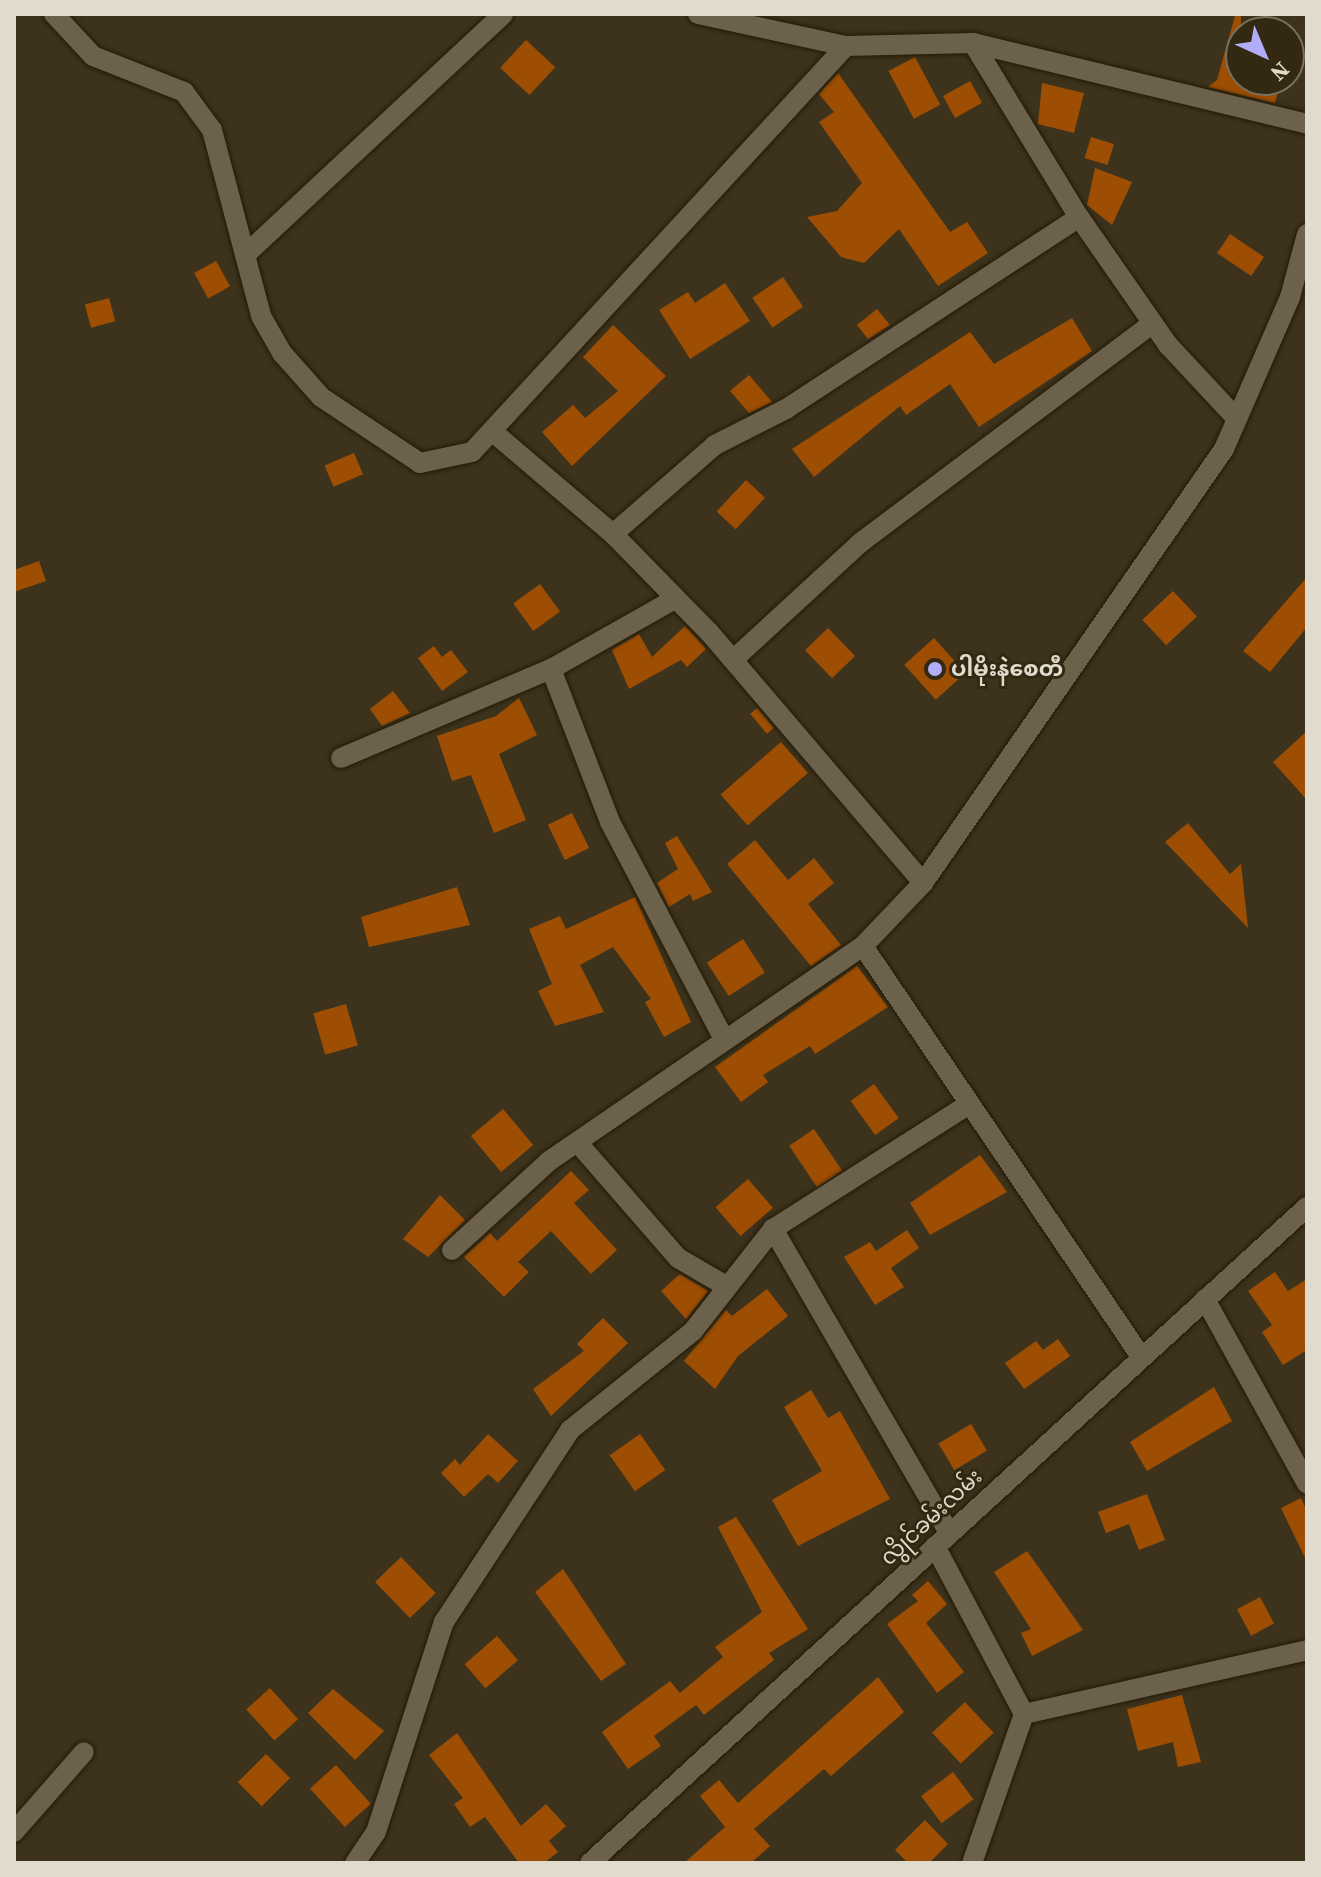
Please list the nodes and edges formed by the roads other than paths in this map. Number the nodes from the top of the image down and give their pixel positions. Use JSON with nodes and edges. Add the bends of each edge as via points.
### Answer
{"nodes":[{"id":1,"x":54,"y":14,"type":"edge"},
{"id":2,"x":503,"y":14,"type":"edge"},
{"id":3,"x":698,"y":14,"type":"edge"},
{"id":4,"x":973,"y":43,"type":"junction"},
{"id":5,"x":846,"y":46,"type":"junction"},
{"id":6,"x":1307,"y":124,"type":"edge"},
{"id":7,"x":1079,"y":217,"type":"junction"},
{"id":8,"x":1307,"y":234,"type":"edge"},
{"id":9,"x":245,"y":255,"type":"junction"},
{"id":10,"x":1153,"y":323,"type":"junction"},
{"id":11,"x":1237,"y":419,"type":"junction"},
{"id":12,"x":492,"y":431,"type":"junction"},
{"id":13,"x":613,"y":534,"type":"junction"},
{"id":14,"x":673,"y":600,"type":"junction"},
{"id":15,"x":734,"y":659,"type":"junction"},
{"id":16,"x":551,"y":669,"type":"junction"},
{"id":17,"x":341,"y":758,"type":"dead end"},
{"id":18,"x":923,"y":883,"type":"junction"},
{"id":19,"x":863,"y":946,"type":"junction"},
{"id":20,"x":723,"y":1037,"type":"junction"},
{"id":21,"x":968,"y":1105,"type":"junction"},
{"id":22,"x":578,"y":1143,"type":"junction"},
{"id":23,"x":1307,"y":1207,"type":"edge"},
{"id":24,"x":773,"y":1229,"type":"junction"},
{"id":25,"x":452,"y":1250,"type":"dead end"},
{"id":26,"x":726,"y":1286,"type":"junction"},
{"id":27,"x":1205,"y":1299,"type":"junction"},
{"id":28,"x":1141,"y":1357,"type":"junction"},
{"id":29,"x":1307,"y":1484,"type":"edge"},
{"id":30,"x":942,"y":1540,"type":"junction"},
{"id":31,"x":1307,"y":1650,"type":"edge"},
{"id":32,"x":1024,"y":1714,"type":"junction"},
{"id":33,"x":84,"y":1752,"type":"dead end"},
{"id":34,"x":14,"y":1832,"type":"edge"},
{"id":35,"x":355,"y":1863,"type":"edge"},
{"id":36,"x":590,"y":1863,"type":"edge"},
{"id":37,"x":972,"y":1863,"type":"edge"}],
"edges":[{"from":1,"to":9,"type":"street","via":[[93,56],[184,92],[212,130]]},
{"from":2,"to":9,"type":"street"},
{"from":3,"to":5,"type":"street"},
{"from":4,"to":5,"type":"street"},
{"from":4,"to":6,"type":"street"},
{"from":4,"to":7,"type":"street"},
{"from":5,"to":12,"type":"street"},
{"from":7,"to":10,"type":"street"},
{"from":7,"to":13,"type":"street","via":[[786,409],[715,445]]},
{"from":8,"to":11,"type":"street","via":[[1290,297]]},
{"from":9,"to":12,"type":"street","via":[[261,316],[321,397],[420,463],[472,452]]},
{"from":10,"to":11,"type":"street"},
{"from":10,"to":15,"type":"street","via":[[860,543]]},
{"from":11,"to":18,"type":"street","via":[[1224,449]]},
{"from":12,"to":13,"type":"street"},
{"from":13,"to":14,"type":"street"},
{"from":14,"to":15,"type":"street"},
{"from":14,"to":16,"type":"street"},
{"from":15,"to":18,"type":"street"},
{"from":16,"to":17,"type":"street"},
{"from":16,"to":20,"type":"street","via":[[610,822]]},
{"from":18,"to":19,"type":"street"},
{"from":19,"to":20,"type":"street"},
{"from":19,"to":21,"type":"street"},
{"from":20,"to":22,"type":"street"},
{"from":21,"to":24,"type":"street"},
{"from":21,"to":28,"type":"street"},
{"from":22,"to":25,"type":"street"},
{"from":22,"to":26,"type":"street","via":[[678,1258]]},
{"from":23,"to":27,"type":"street","name":"လွိုင်ခမ်းလမ်း"},
{"from":24,"to":26,"type":"street"},
{"from":24,"to":30,"type":"street"},
{"from":26,"to":35,"type":"street","via":[[693,1331],[570,1430],[538,1470],[444,1622],[376,1832]]},
{"from":27,"to":28,"type":"street","name":"လွိုင်ခမ်းလမ်း"},
{"from":27,"to":29,"type":"street"},
{"from":28,"to":30,"type":"street","name":"လွိုင်ခမ်းလမ်း"},
{"from":30,"to":32,"type":"street"},
{"from":30,"to":36,"type":"street","name":"လွိုင်ခမ်းလမ်း"},
{"from":31,"to":32,"type":"street"},
{"from":32,"to":37,"type":"street","via":[[994,1817]]},
{"from":33,"to":34,"type":"street"}]}
